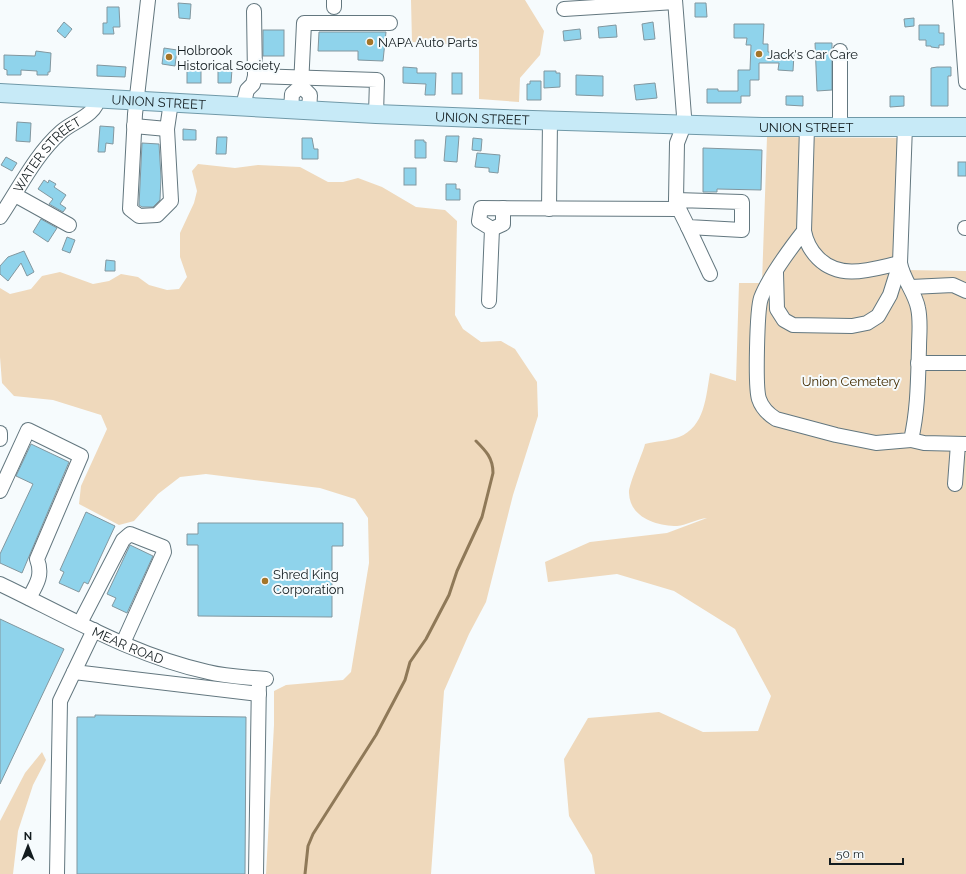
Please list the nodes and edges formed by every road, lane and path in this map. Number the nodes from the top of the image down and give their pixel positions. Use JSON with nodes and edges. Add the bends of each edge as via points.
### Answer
{"nodes":[{"id":1,"x":148,"y":0,"type":"edge"},
{"id":2,"x":960,"y":0,"type":"edge"},
{"id":3,"x":675,"y":1,"type":"edge"},
{"id":4,"x":564,"y":9,"type":"dead end"},
{"id":5,"x":254,"y":11,"type":"dead end"},
{"id":6,"x":390,"y":23,"type":"dead end"},
{"id":7,"x":840,"y":51,"type":"dead end"},
{"id":8,"x":255,"y":76,"type":"junction"},
{"id":9,"x":301,"y":81,"type":"junction"},
{"id":10,"x":966,"y":82,"type":"edge"},
{"id":11,"x":0,"y":93,"type":"edge"},
{"id":12,"x":98,"y":98,"type":"junction"},
{"id":13,"x":136,"y":100,"type":"junction"},
{"id":14,"x":171,"y":102,"type":"junction"},
{"id":15,"x":244,"y":106,"type":"junction"},
{"id":16,"x":291,"y":110,"type":"junction"},
{"id":17,"x":309,"y":111,"type":"junction"},
{"id":18,"x":376,"y":114,"type":"junction"},
{"id":19,"x":550,"y":120,"type":"junction"},
{"id":20,"x":684,"y":125,"type":"junction"},
{"id":21,"x":134,"y":126,"type":"junction"},
{"id":22,"x":840,"y":126,"type":"junction"},
{"id":23,"x":906,"y":126,"type":"junction"},
{"id":24,"x":807,"y":127,"type":"junction"},
{"id":25,"x":966,"y":127,"type":"edge"},
{"id":26,"x":167,"y":129,"type":"junction"},
{"id":27,"x":15,"y":195,"type":"junction"},
{"id":28,"x":678,"y":205,"type":"junction"},
{"id":29,"x":503,"y":208,"type":"junction"},
{"id":30,"x":549,"y":208,"type":"junction"},
{"id":31,"x":0,"y":218,"type":"edge"},
{"id":32,"x":69,"y":225,"type":"dead end"},
{"id":33,"x":688,"y":227,"type":"junction"},
{"id":34,"x":492,"y":229,"type":"junction"},
{"id":35,"x":804,"y":231,"type":"junction"},
{"id":36,"x":900,"y":263,"type":"junction"},
{"id":37,"x":776,"y":273,"type":"junction"},
{"id":38,"x":710,"y":274,"type":"dead end"},
{"id":39,"x":910,"y":287,"type":"junction"},
{"id":40,"x":966,"y":291,"type":"edge"},
{"id":41,"x":489,"y":301,"type":"dead end"},
{"id":42,"x":918,"y":363,"type":"junction"},
{"id":43,"x":966,"y":363,"type":"edge"},
{"id":44,"x":0,"y":434,"type":"edge"},
{"id":45,"x":0,"y":439,"type":"edge"},
{"id":46,"x":911,"y":440,"type":"junction"},
{"id":47,"x":962,"y":444,"type":"edge"},
{"id":48,"x":955,"y":484,"type":"dead end"},
{"id":49,"x":0,"y":491,"type":"edge"},
{"id":50,"x":0,"y":584,"type":"edge"},
{"id":51,"x":29,"y":598,"type":"junction"},
{"id":52,"x":80,"y":623,"type":"junction"},
{"id":53,"x":94,"y":630,"type":"junction"},
{"id":54,"x":123,"y":643,"type":"junction"},
{"id":55,"x":174,"y":663,"type":"junction"},
{"id":56,"x":74,"y":672,"type":"junction"},
{"id":57,"x":164,"y":683,"type":"junction"},
{"id":58,"x":258,"y":694,"type":"junction"},
{"id":59,"x":57,"y":874,"type":"edge"},
{"id":60,"x":256,"y":874,"type":"edge"}],
"edges":[{"from":1,"to":13,"type":"street"},
{"from":2,"to":10,"type":"street"},
{"from":3,"to":4,"type":"street"},
{"from":3,"to":20,"type":"street"},
{"from":5,"to":8,"type":"street"},
{"from":6,"to":9,"type":"street","via":[[304,23]]},
{"from":7,"to":22,"type":"street"},
{"from":8,"to":9,"type":"street"},
{"from":8,"to":15,"type":"street","via":[[253,84],[247,90]]},
{"from":9,"to":16,"type":"street","via":[[292,94]]},
{"from":9,"to":17,"type":"street","via":[[310,95]]},
{"from":9,"to":18,"type":"street","via":[[377,80]]},
{"from":11,"to":12,"type":"main road","name":"UNION STREET"},
{"from":12,"to":13,"type":"main road","name":"UNION STREET"},
{"from":12,"to":27,"type":"street","name":"WATER STREET","via":[[94,110],[51,142]]},
{"from":13,"to":14,"type":"main road","name":"UNION STREET"},
{"from":13,"to":21,"type":"street"},
{"from":14,"to":15,"type":"main road","name":"UNION STREET"},
{"from":14,"to":26,"type":"street"},
{"from":15,"to":16,"type":"main road","name":"UNION STREET"},
{"from":16,"to":17,"type":"main road","name":"UNION STREET"},
{"from":17,"to":18,"type":"main road","name":"UNION STREET"},
{"from":18,"to":19,"type":"main road","name":"UNION STREET"},
{"from":19,"to":20,"type":"main road","name":"UNION STREET"},
{"from":19,"to":30,"type":"street"},
{"from":20,"to":24,"type":"main road","name":"UNION STREET"},
{"from":20,"to":28,"type":"street","via":[[677,143]]},
{"from":21,"to":26,"type":"street"},
{"from":21,"to":26,"type":"street","via":[[130,209],[139,216],[157,215],[171,201]]},
{"from":22,"to":23,"type":"main road","name":"UNION STREET"},
{"from":22,"to":24,"type":"main road","name":"UNION STREET"},
{"from":23,"to":25,"type":"main road","name":"UNION STREET"},
{"from":23,"to":36,"type":"street"},
{"from":24,"to":35,"type":"street"},
{"from":27,"to":31,"type":"street","name":"WATER STREET"},
{"from":27,"to":32,"type":"street"},
{"from":28,"to":30,"type":"street"},
{"from":28,"to":33,"type":"street"},
{"from":28,"to":33,"type":"street","via":[[742,202],[742,230]]},
{"from":29,"to":30,"type":"street"},
{"from":29,"to":34,"type":"street","via":[[503,224]]},
{"from":29,"to":34,"type":"street","via":[[481,208],[480,221]]},
{"from":33,"to":38,"type":"street"},
{"from":34,"to":41,"type":"street"},
{"from":35,"to":36,"type":"street","via":[[807,243],[815,255],[823,263],[837,270],[853,272]]},
{"from":35,"to":37,"type":"street"},
{"from":36,"to":37,"type":"street","via":[[882,311],[867,322],[852,326],[798,326],[784,320],[776,305]]},
{"from":36,"to":39,"type":"street","via":[[903,277]]},
{"from":37,"to":46,"type":"street","via":[[762,296],[759,308],[757,387],[759,400],[766,411],[782,421],[870,442],[883,444]]},
{"from":39,"to":40,"type":"street","via":[[953,285]]},
{"from":39,"to":42,"type":"street","via":[[919,310]]},
{"from":42,"to":43,"type":"street"},
{"from":42,"to":46,"type":"street","via":[[917,412]]},
{"from":44,"to":45,"type":"street"},
{"from":46,"to":47,"type":"street"},
{"from":47,"to":48,"type":"street"},
{"from":49,"to":51,"type":"street","via":[[28,430],[81,456],[37,559],[41,569],[40,576]]},
{"from":50,"to":51,"type":"street","name":"MEAR ROAD"},
{"from":51,"to":52,"type":"street","name":"MEAR ROAD"},
{"from":52,"to":53,"type":"street","name":"MEAR ROAD"},
{"from":52,"to":54,"type":"street","via":[[123,540],[130,534],[163,547],[164,552]]},
{"from":53,"to":54,"type":"street","name":"MEAR ROAD"},
{"from":53,"to":56,"type":"street"},
{"from":54,"to":55,"type":"street","name":"MEAR ROAD"},
{"from":55,"to":57,"type":"street"},
{"from":55,"to":58,"type":"street","name":"MEAR ROAD","via":[[210,673],[262,679]]},
{"from":56,"to":57,"type":"street"},
{"from":56,"to":59,"type":"street","via":[[60,701]]},
{"from":57,"to":58,"type":"street"},
{"from":58,"to":60,"type":"street"}]}
